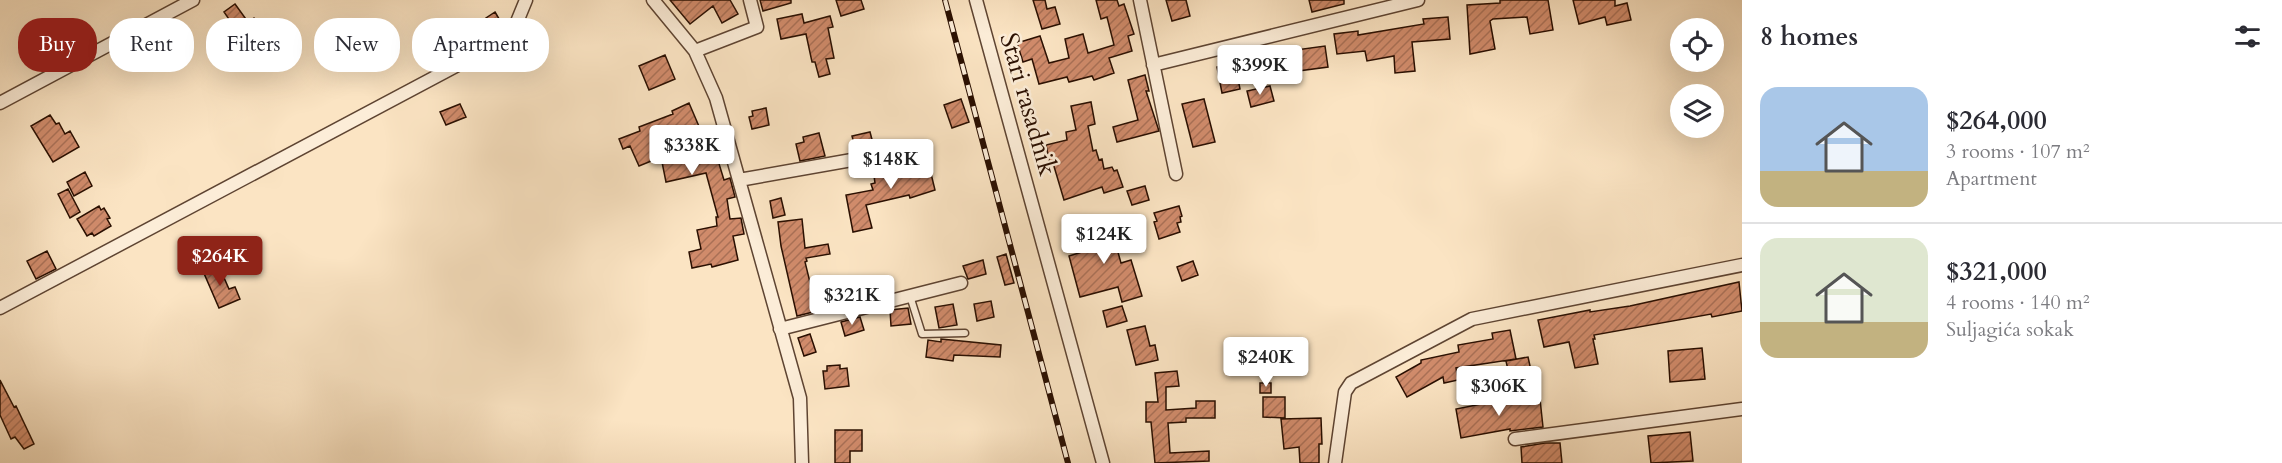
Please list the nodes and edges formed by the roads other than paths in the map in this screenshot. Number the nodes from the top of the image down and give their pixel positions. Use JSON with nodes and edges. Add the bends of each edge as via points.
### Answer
{"nodes":[{"id":1,"x":193,"y":0,"type":"edge"},
{"id":2,"x":526,"y":0,"type":"edge"},
{"id":3,"x":653,"y":0,"type":"edge"},
{"id":4,"x":750,"y":0,"type":"edge"},
{"id":5,"x":976,"y":0,"type":"edge"},
{"id":6,"x":1140,"y":0,"type":"edge"},
{"id":7,"x":1418,"y":0,"type":"edge"},
{"id":8,"x":695,"y":51,"type":"junction"},
{"id":9,"x":1153,"y":65,"type":"junction"},
{"id":10,"x":0,"y":103,"type":"edge"},
{"id":11,"x":897,"y":152,"type":"dead end"},
{"id":12,"x":1176,"y":174,"type":"dead end"},
{"id":13,"x":739,"y":180,"type":"junction"},
{"id":14,"x":1742,"y":265,"type":"edge"},
{"id":15,"x":961,"y":283,"type":"dead end"},
{"id":16,"x":910,"y":296,"type":"junction"},
{"id":17,"x":0,"y":308,"type":"edge"},
{"id":18,"x":780,"y":329,"type":"junction"},
{"id":19,"x":965,"y":333,"type":"dead end"},
{"id":20,"x":1742,"y":409,"type":"edge"},
{"id":21,"x":1515,"y":439,"type":"dead end"},
{"id":22,"x":802,"y":463,"type":"edge"},
{"id":23,"x":1103,"y":463,"type":"edge"},
{"id":24,"x":1335,"y":463,"type":"edge"}],
"edges":[{"from":1,"to":10,"type":"street"},
{"from":2,"to":17,"type":"street","via":[[512,34],[503,41]]},
{"from":3,"to":8,"type":"street"},
{"from":4,"to":8,"type":"street","via":[[757,27]]},
{"from":5,"to":23,"type":"street","name":"Stari rasadnik"},
{"from":6,"to":9,"type":"street"},
{"from":7,"to":9,"type":"street"},
{"from":8,"to":13,"type":"street","via":[[716,98]]},
{"from":9,"to":12,"type":"street"},
{"from":11,"to":13,"type":"street"},
{"from":13,"to":18,"type":"street"},
{"from":14,"to":24,"type":"street","via":[[1472,319],[1351,383],[1345,392]]},
{"from":15,"to":16,"type":"street"},
{"from":16,"to":18,"type":"street"},
{"from":16,"to":19,"type":"lane","via":[[922,334]]},
{"from":18,"to":22,"type":"street","via":[[800,398]]},
{"from":20,"to":21,"type":"street"}]}
